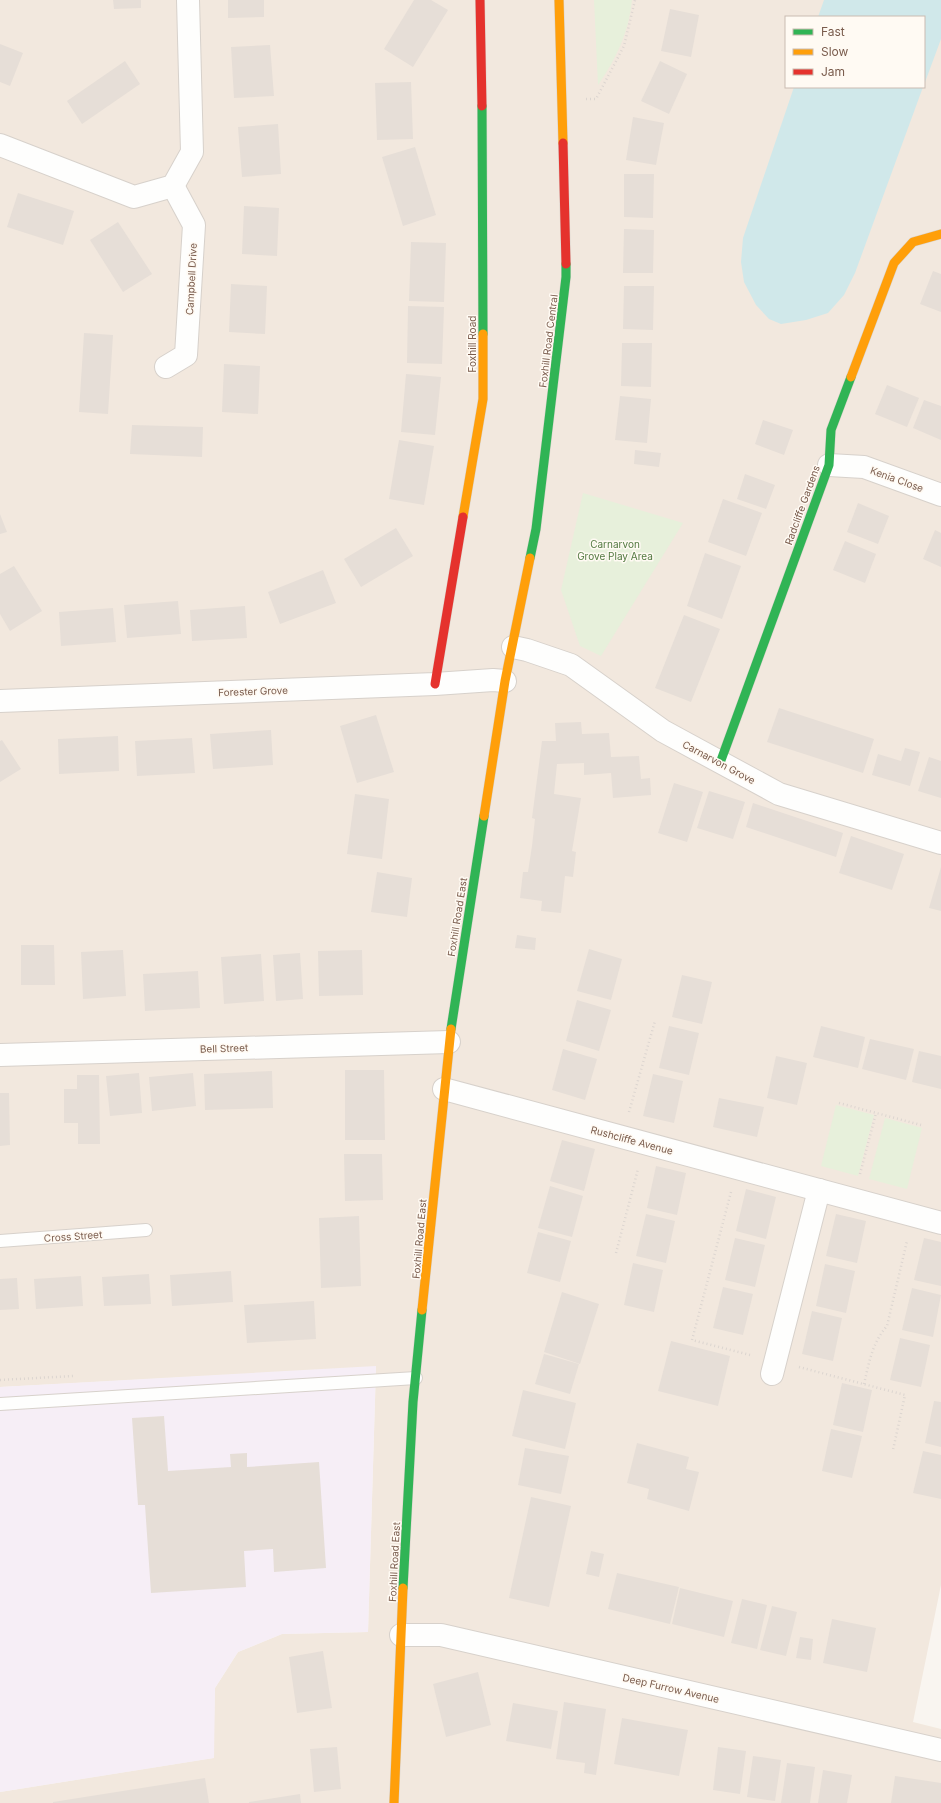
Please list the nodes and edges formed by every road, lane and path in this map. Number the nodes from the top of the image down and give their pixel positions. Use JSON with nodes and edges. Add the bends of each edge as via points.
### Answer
{"nodes":[{"id":1,"x":188,"y":0,"type":"edge"},
{"id":2,"x":480,"y":0,"type":"edge"},
{"id":3,"x":559,"y":0,"type":"edge"},
{"id":4,"x":635,"y":0,"type":"edge"},
{"id":5,"x":562,"y":100,"type":"junction"},
{"id":6,"x":0,"y":145,"type":"edge"},
{"id":7,"x":173,"y":186,"type":"junction"},
{"id":8,"x":941,"y":234,"type":"edge"},
{"id":9,"x":166,"y":367,"type":"dead end"},
{"id":10,"x":829,"y":465,"type":"junction"},
{"id":11,"x":941,"y":495,"type":"edge"},
{"id":12,"x":513,"y":647,"type":"junction"},
{"id":13,"x":506,"y":681,"type":"junction"},
{"id":14,"x":435,"y":684,"type":"junction"},
{"id":15,"x":0,"y":701,"type":"edge"},
{"id":16,"x":720,"y":763,"type":"junction"},
{"id":17,"x":941,"y":843,"type":"edge"},
{"id":18,"x":655,"y":1021,"type":"dead end"},
{"id":19,"x":449,"y":1042,"type":"junction"},
{"id":20,"x":0,"y":1055,"type":"edge"},
{"id":21,"x":444,"y":1089,"type":"junction"},
{"id":22,"x":839,"y":1103,"type":"dead end"},
{"id":23,"x":876,"y":1113,"type":"junction"},
{"id":24,"x":921,"y":1125,"type":"dead end"},
{"id":25,"x":622,"y":1137,"type":"junction"},
{"id":26,"x":645,"y":1143,"type":"junction"},
{"id":27,"x":819,"y":1190,"type":"junction"},
{"id":28,"x":853,"y":1200,"type":"junction"},
{"id":29,"x":912,"y":1216,"type":"junction"},
{"id":30,"x":941,"y":1223,"type":"edge"},
{"id":31,"x":146,"y":1230,"type":"dead end"},
{"id":32,"x":0,"y":1241,"type":"edge"},
{"id":33,"x":616,"y":1254,"type":"dead end"},
{"id":34,"x":772,"y":1374,"type":"dead end"},
{"id":35,"x":416,"y":1378,"type":"junction"},
{"id":36,"x":864,"y":1384,"type":"dead end"},
{"id":37,"x":0,"y":1404,"type":"edge"},
{"id":38,"x":401,"y":1635,"type":"junction"},
{"id":39,"x":941,"y":1750,"type":"edge"},
{"id":40,"x":394,"y":1803,"type":"edge"}],
"edges":[{"from":1,"to":7,"type":"street","via":[[192,152]]},
{"from":2,"to":14,"type":"street","name":"Foxhill Road","via":[[483,399]]},
{"from":3,"to":5,"type":"street","name":"Foxhill Road Central"},
{"from":4,"to":5,"type":"path","via":[[624,46],[596,99]]},
{"from":5,"to":12,"type":"street","name":"Foxhill Road Central","via":[[566,277],[536,529]]},
{"from":6,"to":7,"type":"street","via":[[134,197]]},
{"from":7,"to":9,"type":"street","name":"Campbell Drive","via":[[194,225],[186,355]]},
{"from":8,"to":10,"type":"street","name":"Radcliffe Gardens","via":[[912,242],[894,263],[831,430]]},
{"from":10,"to":11,"type":"street","name":"Kenia Close","via":[[864,467]]},
{"from":10,"to":16,"type":"street","name":"Radcliffe Gardens"},
{"from":12,"to":13,"type":"street","name":"Foxhill Road Central"},
{"from":12,"to":16,"type":"street","name":"Carnarvon Grove","via":[[571,665],[663,731]]},
{"from":13,"to":14,"type":"street","name":"Forester Grove"},
{"from":13,"to":19,"type":"street","name":"Foxhill Road East"},
{"from":14,"to":15,"type":"street","name":"Forester Grove"},
{"from":16,"to":17,"type":"street","name":"Carnarvon Grove","via":[[779,794]]},
{"from":18,"to":25,"type":"path"},
{"from":19,"to":20,"type":"street","name":"Bell Street"},
{"from":19,"to":21,"type":"street","name":"Foxhill Road East"},
{"from":21,"to":25,"type":"street","name":"Rushcliffe Avenue"},
{"from":21,"to":35,"type":"street","name":"Foxhill Road East"},
{"from":22,"to":23,"type":"path"},
{"from":23,"to":24,"type":"path"},
{"from":23,"to":28,"type":"path"},
{"from":25,"to":26,"type":"street","name":"Rushcliffe Avenue"},
{"from":26,"to":27,"type":"street","name":"Rushcliffe Avenue"},
{"from":26,"to":33,"type":"path"},
{"from":27,"to":28,"type":"street","name":"Rushcliffe Avenue"},
{"from":27,"to":34,"type":"street"},
{"from":28,"to":29,"type":"street","name":"Rushcliffe Avenue"},
{"from":29,"to":30,"type":"street","name":"Rushcliffe Avenue"},
{"from":29,"to":36,"type":"path","via":[[887,1326],[878,1336],[872,1350]]},
{"from":31,"to":32,"type":"lane","name":"Cross Street"},
{"from":35,"to":37,"type":"lane"},
{"from":35,"to":38,"type":"street","name":"Foxhill Road East"},
{"from":38,"to":39,"type":"street","name":"Deep Furrow Avenue","via":[[441,1635]]},
{"from":38,"to":40,"type":"street","name":"Foxhill Road East"}]}
